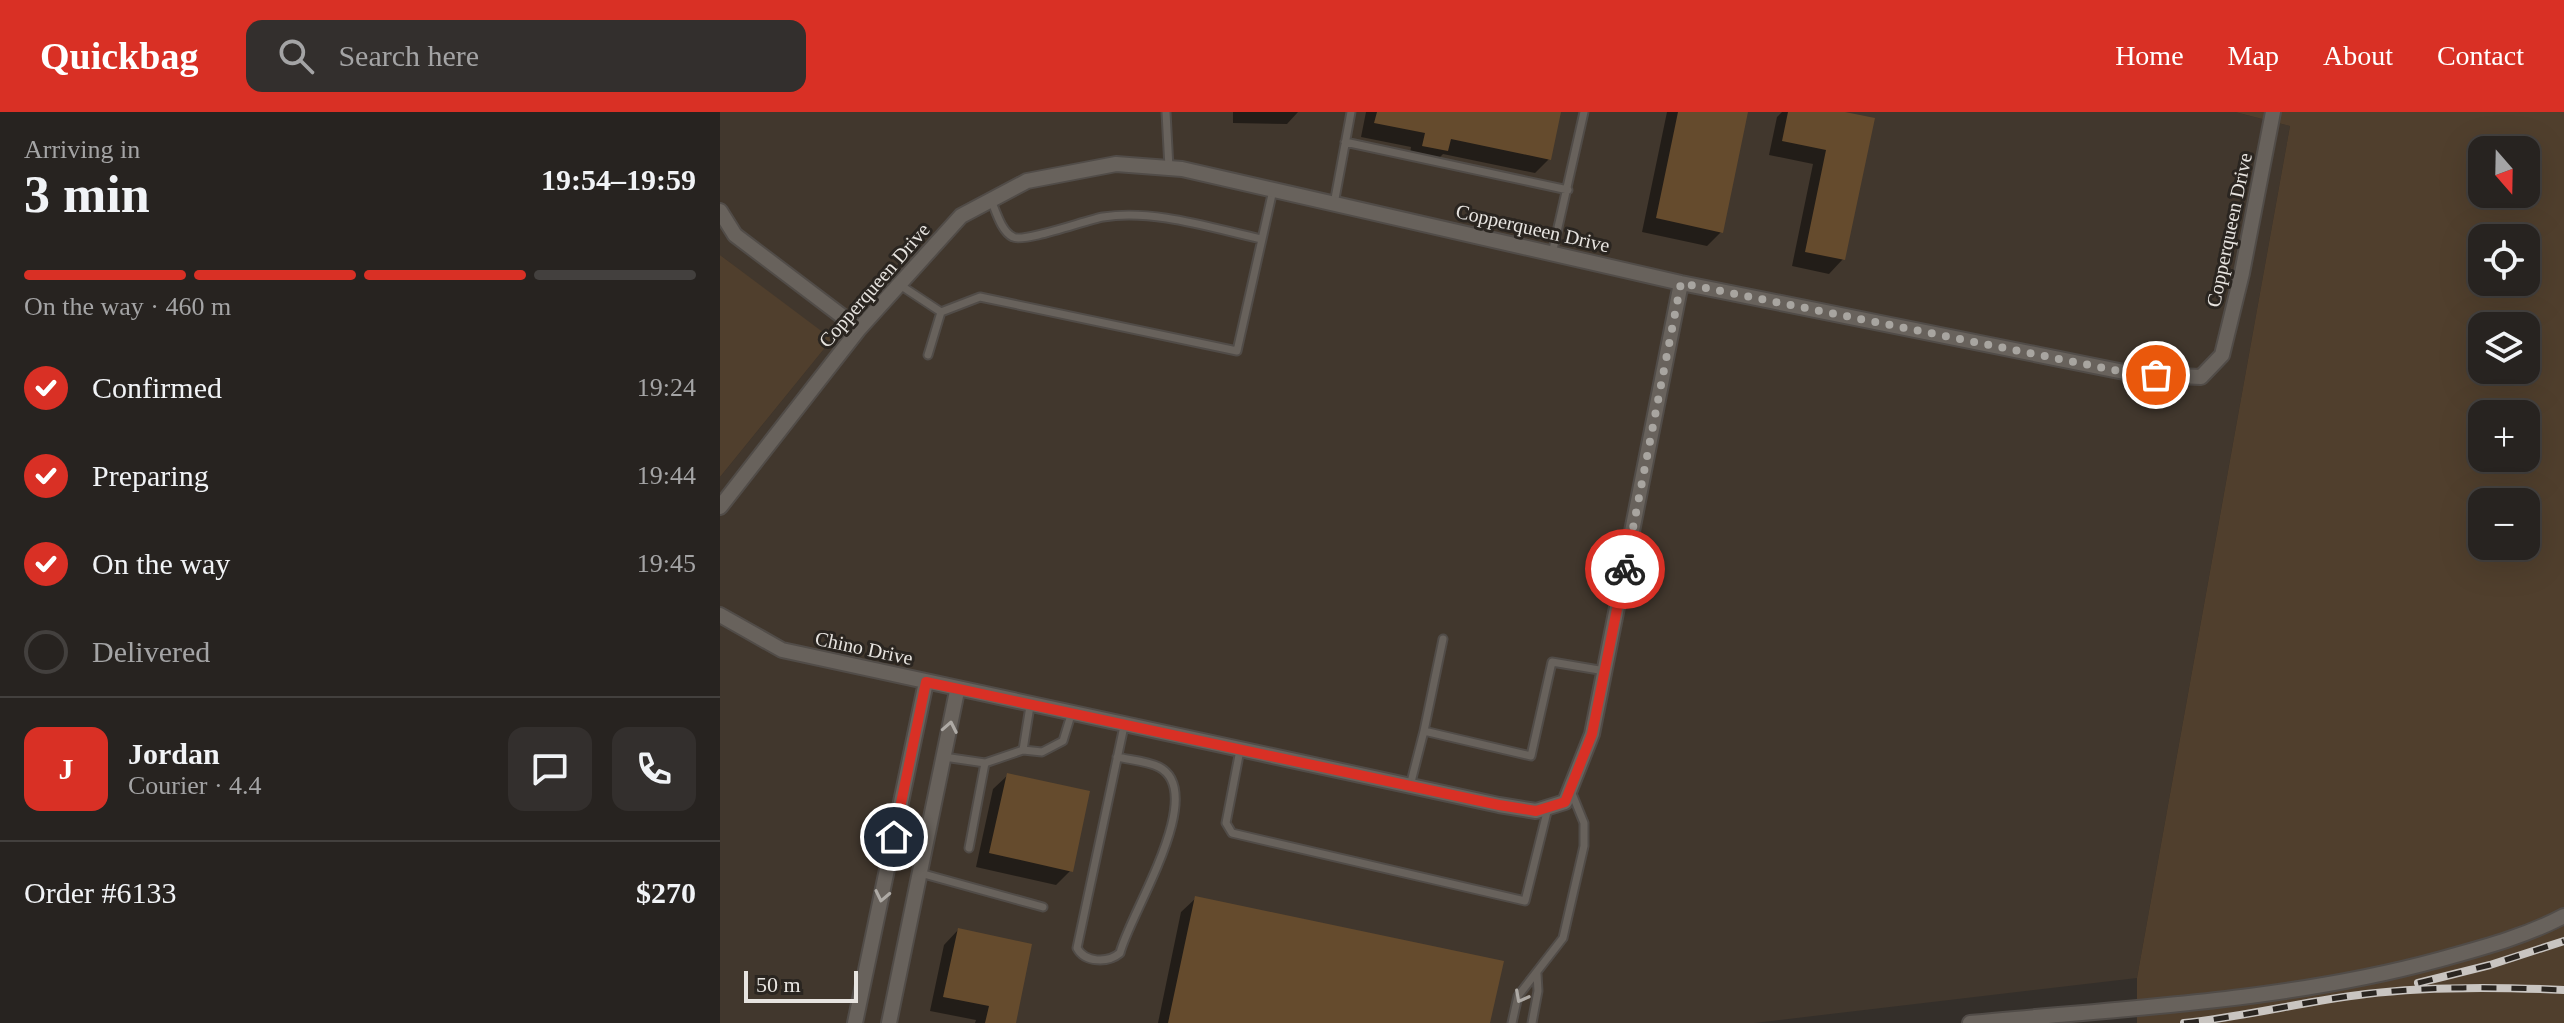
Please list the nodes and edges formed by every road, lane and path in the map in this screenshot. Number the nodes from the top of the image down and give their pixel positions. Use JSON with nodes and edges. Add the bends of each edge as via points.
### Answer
{"nodes":[{"id":1,"x":1166,"y":112,"type":"edge"},
{"id":2,"x":1351,"y":112,"type":"edge"},
{"id":3,"x":1584,"y":112,"type":"edge"},
{"id":4,"x":2273,"y":112,"type":"edge"},
{"id":5,"x":1345,"y":142,"type":"junction"},
{"id":6,"x":1169,"y":168,"type":"junction"},
{"id":7,"x":1273,"y":190,"type":"junction"},
{"id":8,"x":1568,"y":190,"type":"junction"},
{"id":9,"x":991,"y":200,"type":"junction"},
{"id":10,"x":1334,"y":204,"type":"junction"},
{"id":11,"x":720,"y":211,"type":"edge"},
{"id":12,"x":1261,"y":239,"type":"junction"},
{"id":13,"x":1552,"y":254,"type":"junction"},
{"id":14,"x":1681,"y":283,"type":"junction"},
{"id":15,"x":900,"y":285,"type":"junction"},
{"id":16,"x":941,"y":312,"type":"junction"},
{"id":17,"x":859,"y":329,"type":"junction"},
{"id":18,"x":928,"y":355,"type":"dead end"},
{"id":19,"x":720,"y":507,"type":"edge"},
{"id":20,"x":720,"y":615,"type":"edge"},
{"id":21,"x":1443,"y":639,"type":"dead end"},
{"id":22,"x":1605,"y":671,"type":"junction"},
{"id":23,"x":926,"y":682,"type":"junction"},
{"id":24,"x":957,"y":691,"type":"junction"},
{"id":25,"x":1030,"y":706,"type":"junction"},
{"id":26,"x":1071,"y":715,"type":"junction"},
{"id":27,"x":1124,"y":726,"type":"junction"},
{"id":28,"x":1424,"y":731,"type":"junction"},
{"id":29,"x":1023,"y":750,"type":"junction"},
{"id":30,"x":1240,"y":750,"type":"junction"},
{"id":31,"x":944,"y":757,"type":"junction"},
{"id":32,"x":1117,"y":757,"type":"junction"},
{"id":33,"x":985,"y":763,"type":"junction"},
{"id":34,"x":1410,"y":786,"type":"junction"},
{"id":35,"x":1571,"y":789,"type":"junction"},
{"id":36,"x":1548,"y":808,"type":"junction"},
{"id":37,"x":969,"y":848,"type":"dead end"},
{"id":38,"x":920,"y":873,"type":"junction"},
{"id":39,"x":1043,"y":907,"type":"dead end"},
{"id":40,"x":2564,"y":916,"type":"edge"},
{"id":41,"x":1537,"y":974,"type":"junction"},
{"id":42,"x":855,"y":1023,"type":"edge"},
{"id":43,"x":889,"y":1023,"type":"edge"},
{"id":44,"x":1512,"y":1023,"type":"edge"},
{"id":45,"x":1532,"y":1023,"type":"edge"},
{"id":46,"x":1970,"y":1023,"type":"edge"}],
"edges":[{"from":1,"to":6,"type":"lane"},
{"from":2,"to":5,"type":"lane"},
{"from":3,"to":8,"type":"lane"},
{"from":4,"to":14,"type":"street","name":"Copperqueen Drive","via":[[2222,355],[2201,377],[2134,374]]},
{"from":5,"to":8,"type":"lane"},
{"from":5,"to":10,"type":"lane"},
{"from":6,"to":7,"type":"street","name":"Copperqueen Drive"},
{"from":6,"to":9,"type":"street","name":"Copperqueen Drive","via":[[1116,164],[1027,181]]},
{"from":7,"to":10,"type":"street","name":"Copperqueen Drive"},
{"from":7,"to":12,"type":"lane"},
{"from":8,"to":13,"type":"lane"},
{"from":9,"to":12,"type":"lane","via":[[1002,225],[1013,237],[1025,239],[1078,222],[1139,215]]},
{"from":9,"to":15,"type":"street","name":"Copperqueen Drive","via":[[961,216]]},
{"from":10,"to":13,"type":"street","name":"Copperqueen Drive"},
{"from":11,"to":17,"type":"street","via":[[735,235]]},
{"from":12,"to":16,"type":"lane","via":[[1237,351],[980,297]]},
{"from":13,"to":14,"type":"street","name":"Copperqueen Drive"},
{"from":14,"to":22,"type":"street"},
{"from":15,"to":16,"type":"lane"},
{"from":15,"to":17,"type":"street","name":"Copperqueen Drive"},
{"from":16,"to":18,"type":"lane"},
{"from":17,"to":19,"type":"street","name":"Copperqueen Drive"},
{"from":20,"to":23,"type":"street","name":"Chino Drive","via":[[782,650]]},
{"from":21,"to":28,"type":"lane"},
{"from":22,"to":28,"type":"lane","via":[[1552,662],[1531,756]]},
{"from":22,"to":35,"type":"street","via":[[1592,734]]},
{"from":23,"to":24,"type":"street","name":"Chino Drive"},
{"from":23,"to":42,"type":"street","one_way":true},
{"from":24,"to":25,"type":"street","name":"Chino Drive"},
{"from":31,"to":24,"type":"street","one_way":true},
{"from":25,"to":26,"type":"street","name":"Chino Drive"},
{"from":25,"to":29,"type":"lane"},
{"from":26,"to":27,"type":"street","name":"Chino Drive"},
{"from":26,"to":29,"type":"lane","via":[[1063,741],[1042,752]]},
{"from":27,"to":30,"type":"street","name":"Chino Drive"},
{"from":27,"to":32,"type":"lane"},
{"from":28,"to":34,"type":"lane"},
{"from":29,"to":33,"type":"lane"},
{"from":30,"to":34,"type":"street","name":"Chino Drive"},
{"from":30,"to":36,"type":"lane","via":[[1226,823],[1232,833],[1525,901]]},
{"from":31,"to":33,"type":"lane"},
{"from":31,"to":38,"type":"street"},
{"from":32,"to":32,"type":"lane","via":[[1077,948],[1089,958],[1108,960],[1120,953],[1177,807],[1172,777],[1160,767]]},
{"from":33,"to":37,"type":"lane"},
{"from":34,"to":36,"type":"street","name":"Chino Drive","via":[[1536,811]]},
{"from":35,"to":36,"type":"street","via":[[1565,802]]},
{"from":35,"to":41,"type":"lane","via":[[1584,823],[1584,846],[1563,938]]},
{"from":38,"to":39,"type":"lane"},
{"from":38,"to":43,"type":"street"},
{"from":40,"to":46,"type":"street","via":[[2489,946],[2385,974],[2250,995]]},
{"from":41,"to":44,"type":"lane","one_way":true,"via":[[1518,996]]},
{"from":41,"to":45,"type":"lane"}]}
